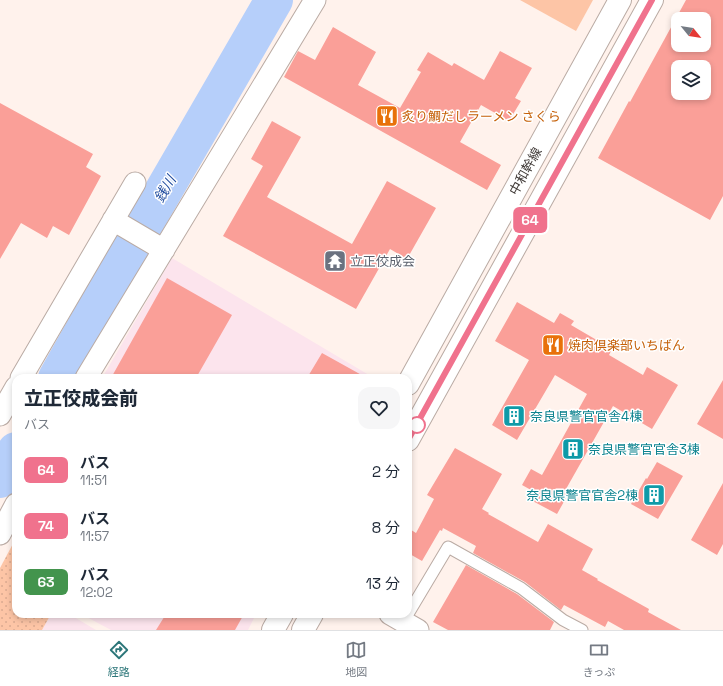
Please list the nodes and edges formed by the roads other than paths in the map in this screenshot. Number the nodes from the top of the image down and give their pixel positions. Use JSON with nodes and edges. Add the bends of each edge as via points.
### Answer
{"nodes":[{"id":1,"x":315,"y":0,"type":"edge"},
{"id":2,"x":620,"y":0,"type":"edge"},
{"id":3,"x":652,"y":0,"type":"edge"},
{"id":4,"x":135,"y":183,"type":"dead end"},
{"id":5,"x":118,"y":223,"type":"junction"},
{"id":6,"x":159,"y":247,"type":"junction"},
{"id":7,"x":24,"y":374,"type":"edge"},
{"id":8,"x":88,"y":374,"type":"edge"},
{"id":9,"x":412,"y":377,"type":"edge"},
{"id":10,"x":12,"y":394,"type":"edge"},
{"id":11,"x":0,"y":414,"type":"edge"},
{"id":12,"x":412,"y":433,"type":"edge"},
{"id":13,"x":12,"y":512,"type":"edge"},
{"id":14,"x":0,"y":534,"type":"edge"},
{"id":15,"x":412,"y":607,"type":"edge"},
{"id":16,"x":280,"y":618,"type":"edge"},
{"id":17,"x":310,"y":618,"type":"edge"},
{"id":18,"x":273,"y":630,"type":"edge"},
{"id":19,"x":304,"y":630,"type":"edge"},
{"id":20,"x":582,"y":630,"type":"edge"}],
"edges":[{"from":1,"to":6,"type":"street"},
{"from":2,"to":9,"type":"main road","name":"中和幹線"},
{"from":3,"to":12,"type":"main road"},
{"from":4,"to":5,"type":"street"},
{"from":5,"to":6,"type":"street"},
{"from":5,"to":7,"type":"street"},
{"from":6,"to":8,"type":"street"},
{"from":10,"to":11,"type":"street"},
{"from":13,"to":14,"type":"street"},
{"from":15,"to":20,"type":"lane","via":[[448,548],[521,588],[563,620]]},
{"from":16,"to":18,"type":"main road"},
{"from":17,"to":19,"type":"main road"}]}
